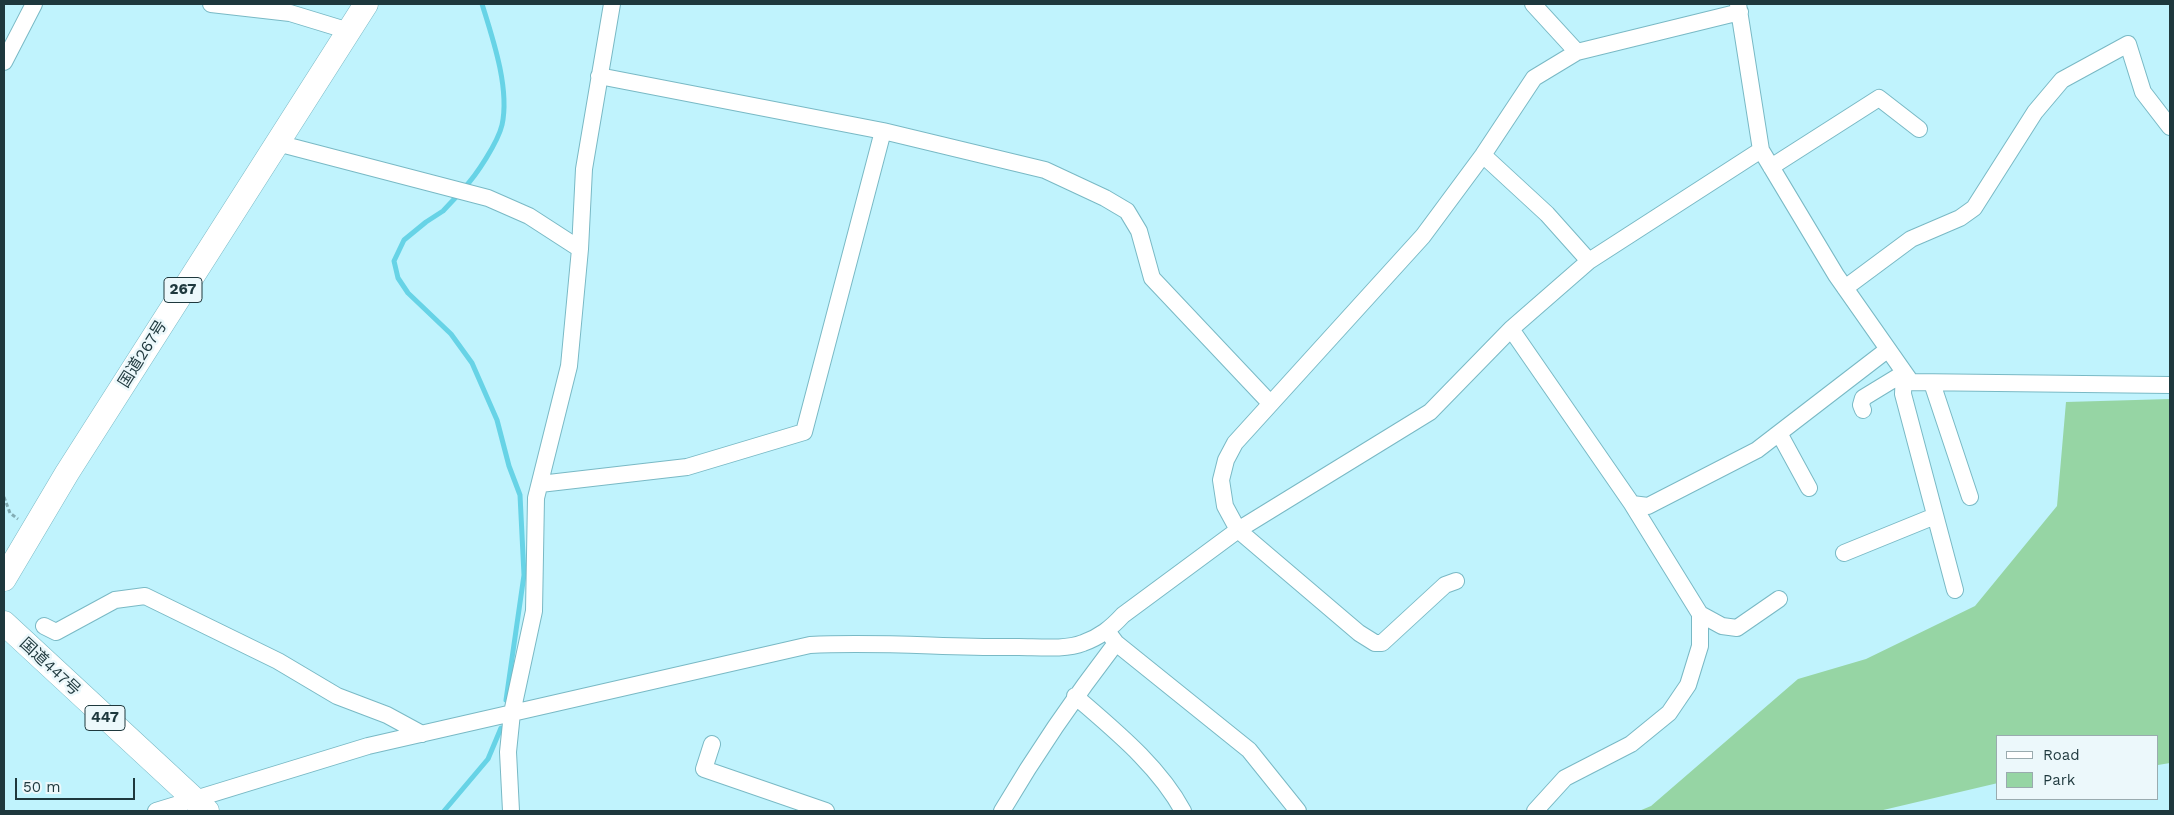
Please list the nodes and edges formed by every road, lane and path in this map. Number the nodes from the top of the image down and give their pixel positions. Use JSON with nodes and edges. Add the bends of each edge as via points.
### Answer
{"nodes":[{"id":1,"x":34,"y":4,"type":"edge"},
{"id":2,"x":211,"y":4,"type":"edge"},
{"id":3,"x":366,"y":4,"type":"edge"},
{"id":4,"x":612,"y":4,"type":"edge"},
{"id":5,"x":1533,"y":4,"type":"edge"},
{"id":6,"x":1739,"y":8,"type":"edge"},
{"id":7,"x":349,"y":31,"type":"junction"},
{"id":8,"x":1577,"y":52,"type":"junction"},
{"id":9,"x":4,"y":62,"type":"edge"},
{"id":10,"x":599,"y":76,"type":"junction"},
{"id":11,"x":2170,"y":127,"type":"edge"},
{"id":12,"x":1919,"y":129,"type":"dead end"},
{"id":13,"x":883,"y":131,"type":"junction"},
{"id":14,"x":277,"y":143,"type":"junction"},
{"id":15,"x":1761,"y":150,"type":"junction"},
{"id":16,"x":1483,"y":155,"type":"junction"},
{"id":17,"x":1771,"y":167,"type":"junction"},
{"id":18,"x":580,"y":249,"type":"junction"},
{"id":19,"x":1589,"y":261,"type":"junction"},
{"id":20,"x":1845,"y":288,"type":"junction"},
{"id":21,"x":1511,"y":330,"type":"junction"},
{"id":22,"x":1887,"y":350,"type":"junction"},
{"id":23,"x":1904,"y":373,"type":"junction"},
{"id":24,"x":2170,"y":380,"type":"edge"},
{"id":25,"x":1932,"y":383,"type":"junction"},
{"id":26,"x":2170,"y":385,"type":"edge"},
{"id":27,"x":1270,"y":403,"type":"junction"},
{"id":28,"x":1863,"y":410,"type":"dead end"},
{"id":29,"x":1779,"y":433,"type":"junction"},
{"id":30,"x":540,"y":484,"type":"junction"},
{"id":31,"x":1809,"y":488,"type":"dead end"},
{"id":32,"x":4,"y":497,"type":"edge"},
{"id":33,"x":1970,"y":497,"type":"dead end"},
{"id":34,"x":1632,"y":504,"type":"junction"},
{"id":35,"x":1935,"y":516,"type":"junction"},
{"id":36,"x":32,"y":530,"type":"junction"},
{"id":37,"x":1238,"y":530,"type":"junction"},
{"id":38,"x":1844,"y":553,"type":"dead end"},
{"id":39,"x":4,"y":578,"type":"edge"},
{"id":40,"x":1456,"y":580,"type":"dead end"},
{"id":41,"x":1955,"y":590,"type":"dead end"},
{"id":42,"x":1779,"y":599,"type":"dead end"},
{"id":43,"x":1700,"y":614,"type":"junction"},
{"id":44,"x":4,"y":623,"type":"edge"},
{"id":45,"x":44,"y":626,"type":"dead end"},
{"id":46,"x":1112,"y":637,"type":"junction"},
{"id":47,"x":1075,"y":696,"type":"junction"},
{"id":48,"x":512,"y":713,"type":"junction"},
{"id":49,"x":422,"y":734,"type":"junction"},
{"id":50,"x":712,"y":744,"type":"dead end"},
{"id":51,"x":202,"y":805,"type":"edge"},
{"id":52,"x":156,"y":811,"type":"edge"},
{"id":53,"x":511,"y":811,"type":"edge"},
{"id":54,"x":826,"y":811,"type":"edge"},
{"id":55,"x":1002,"y":811,"type":"edge"},
{"id":56,"x":1183,"y":811,"type":"edge"},
{"id":57,"x":1298,"y":811,"type":"edge"},
{"id":58,"x":1535,"y":811,"type":"edge"}],
"edges":[{"from":1,"to":9,"type":"street"},
{"from":2,"to":7,"type":"street","via":[[290,12]]},
{"from":3,"to":7,"type":"highway","name":"国道267号","number":"267"},
{"from":4,"to":10,"type":"street"},
{"from":5,"to":8,"type":"street"},
{"from":6,"to":8,"type":"street"},
{"from":6,"to":15,"type":"street"},
{"from":7,"to":14,"type":"highway","name":"国道267号","number":"267"},
{"from":8,"to":16,"type":"street","via":[[1534,78]]},
{"from":10,"to":13,"type":"street"},
{"from":10,"to":18,"type":"street","via":[[584,169]]},
{"from":11,"to":20,"type":"street","via":[[2143,92],[2128,44],[2062,80],[2035,112],[1974,208],[1960,218],[1911,239]]},
{"from":12,"to":17,"type":"street","via":[[1879,98]]},
{"from":13,"to":27,"type":"street","via":[[1045,170],[1127,211],[1139,231],[1152,278]]},
{"from":13,"to":30,"type":"street","via":[[804,432],[687,467]]},
{"from":14,"to":18,"type":"street","via":[[488,198],[529,216]]},
{"from":14,"to":36,"type":"highway","name":"国道267号","number":"267"},
{"from":15,"to":17,"type":"street"},
{"from":15,"to":19,"type":"street"},
{"from":16,"to":19,"type":"street","via":[[1547,214]]},
{"from":16,"to":27,"type":"street","via":[[1422,236]]},
{"from":17,"to":20,"type":"street"},
{"from":18,"to":30,"type":"street","via":[[568,366]]},
{"from":19,"to":21,"type":"street"},
{"from":20,"to":22,"type":"street"},
{"from":21,"to":34,"type":"street"},
{"from":21,"to":37,"type":"street","via":[[1430,412]]},
{"from":22,"to":23,"type":"street"},
{"from":22,"to":29,"type":"street"},
{"from":23,"to":25,"type":"street","via":[[1911,382]]},
{"from":23,"to":28,"type":"street","via":[[1863,398]]},
{"from":23,"to":35,"type":"street","via":[[1902,394]]},
{"from":24,"to":26,"type":"street"},
{"from":25,"to":26,"type":"street"},
{"from":25,"to":33,"type":"street"},
{"from":27,"to":37,"type":"street","via":[[1235,442],[1226,460],[1221,480],[1225,506]]},
{"from":29,"to":31,"type":"street"},
{"from":29,"to":34,"type":"street","via":[[1757,450],[1648,506]]},
{"from":30,"to":48,"type":"street","via":[[536,498],[534,611]]},
{"from":32,"to":36,"type":"path","via":[[10,513]]},
{"from":34,"to":43,"type":"street"},
{"from":35,"to":38,"type":"street"},
{"from":35,"to":41,"type":"street"},
{"from":36,"to":39,"type":"highway","name":"国道267号","number":"267"},
{"from":37,"to":40,"type":"street","via":[[1375,643],[1382,643],[1446,585]]},
{"from":37,"to":46,"type":"street","via":[[1123,615]]},
{"from":42,"to":43,"type":"street","via":[[1737,628],[1722,626]]},
{"from":43,"to":58,"type":"street","via":[[1700,646],[1688,685],[1669,713],[1631,744],[1565,778]]},
{"from":44,"to":51,"type":"highway","name":"国道447号","number":"447"},
{"from":45,"to":49,"type":"street","via":[[56,632],[115,600],[145,596],[278,661],[336,696],[387,715]]},
{"from":46,"to":47,"type":"street"},
{"from":46,"to":48,"type":"street","via":[[1051,647],[852,642],[810,644]]},
{"from":46,"to":57,"type":"street","via":[[1249,750]]},
{"from":47,"to":55,"type":"street"},
{"from":47,"to":56,"type":"street","via":[[1118,733],[1172,790]]},
{"from":48,"to":49,"type":"street"},
{"from":48,"to":53,"type":"street","via":[[508,752]]},
{"from":49,"to":51,"type":"street","via":[[368,746]]},
{"from":50,"to":54,"type":"street","via":[[704,769]]},
{"from":51,"to":52,"type":"street"}]}
